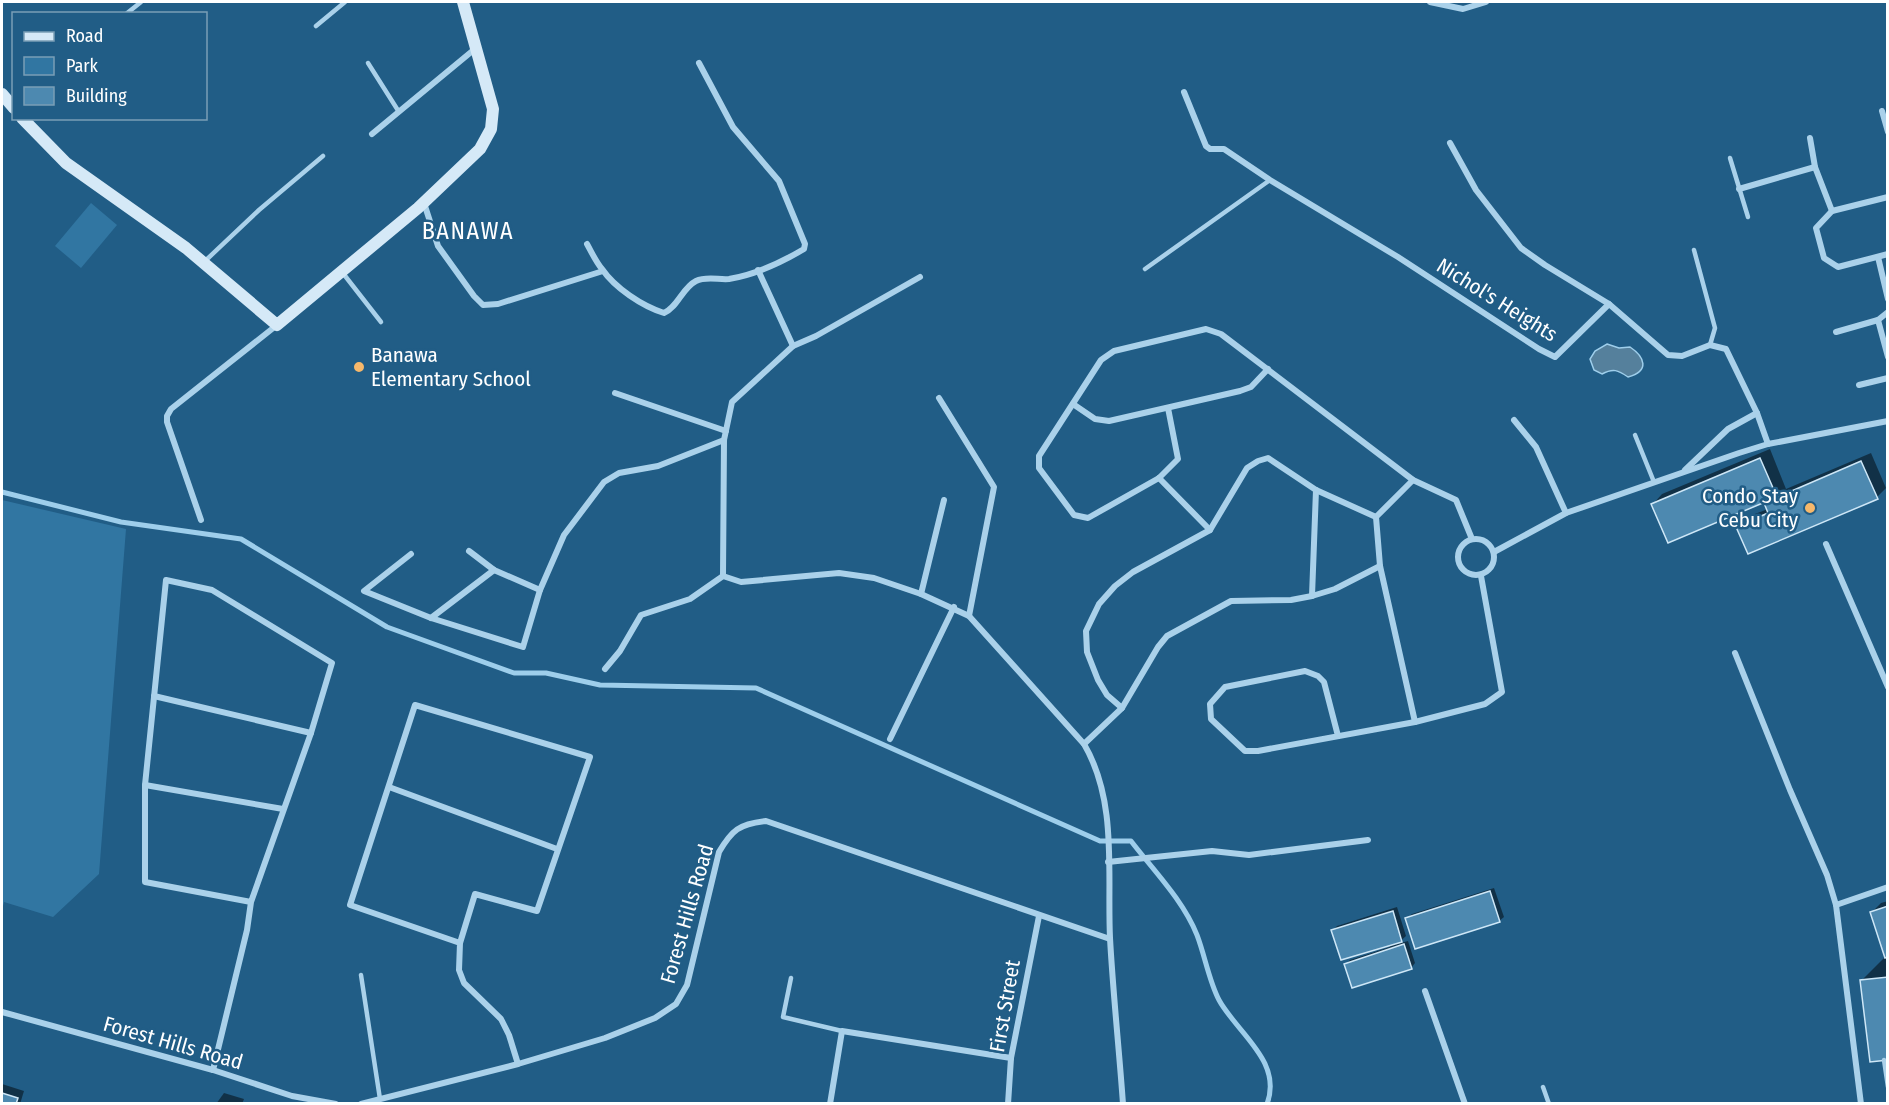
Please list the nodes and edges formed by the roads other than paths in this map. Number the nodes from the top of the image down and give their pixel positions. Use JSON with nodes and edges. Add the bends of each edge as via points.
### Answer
{"nodes":[{"id":1,"x":141,"y":2,"type":"edge"},
{"id":2,"x":345,"y":2,"type":"edge"},
{"id":3,"x":463,"y":2,"type":"edge"},
{"id":4,"x":1430,"y":2,"type":"edge"},
{"id":5,"x":1486,"y":2,"type":"edge"},
{"id":6,"x":128,"y":12,"type":"edge"},
{"id":7,"x":316,"y":26,"type":"dead end"},
{"id":8,"x":477,"y":48,"type":"junction"},
{"id":9,"x":368,"y":63,"type":"dead end"},
{"id":10,"x":699,"y":63,"type":"dead end"},
{"id":11,"x":1184,"y":92,"type":"dead end"},
{"id":12,"x":2,"y":94,"type":"edge"},
{"id":13,"x":12,"y":106,"type":"edge"},
{"id":14,"x":1882,"y":111,"type":"dead end"},
{"id":15,"x":399,"y":112,"type":"junction"},
{"id":16,"x":27,"y":120,"type":"edge"},
{"id":17,"x":1887,"y":132,"type":"edge"},
{"id":18,"x":372,"y":134,"type":"dead end"},
{"id":19,"x":1810,"y":138,"type":"dead end"},
{"id":20,"x":1450,"y":143,"type":"dead end"},
{"id":21,"x":323,"y":156,"type":"dead end"},
{"id":22,"x":1730,"y":158,"type":"dead end"},
{"id":23,"x":1815,"y":167,"type":"junction"},
{"id":24,"x":1270,"y":180,"type":"junction"},
{"id":25,"x":1740,"y":189,"type":"junction"},
{"id":26,"x":1887,"y":197,"type":"edge"},
{"id":27,"x":424,"y":203,"type":"junction"},
{"id":28,"x":1832,"y":211,"type":"junction"},
{"id":29,"x":1748,"y":217,"type":"dead end"},
{"id":30,"x":587,"y":244,"type":"dead end"},
{"id":31,"x":1694,"y":250,"type":"dead end"},
{"id":32,"x":1887,"y":254,"type":"edge"},
{"id":33,"x":1878,"y":257,"type":"junction"},
{"id":34,"x":203,"y":262,"type":"junction"},
{"id":35,"x":1145,"y":269,"type":"dead end"},
{"id":36,"x":758,"y":270,"type":"junction"},
{"id":37,"x":603,"y":271,"type":"junction"},
{"id":38,"x":342,"y":272,"type":"junction"},
{"id":39,"x":920,"y":277,"type":"dead end"},
{"id":40,"x":1887,"y":299,"type":"edge"},
{"id":41,"x":1610,"y":304,"type":"junction"},
{"id":42,"x":1887,"y":312,"type":"edge"},
{"id":43,"x":1878,"y":320,"type":"junction"},
{"id":44,"x":381,"y":321,"type":"dead end"},
{"id":45,"x":277,"y":325,"type":"junction"},
{"id":46,"x":1836,"y":332,"type":"dead end"},
{"id":47,"x":1710,"y":345,"type":"junction"},
{"id":48,"x":793,"y":346,"type":"junction"},
{"id":49,"x":1887,"y":357,"type":"edge"},
{"id":50,"x":1268,"y":369,"type":"junction"},
{"id":51,"x":1887,"y":378,"type":"edge"},
{"id":52,"x":1859,"y":385,"type":"dead end"},
{"id":53,"x":615,"y":393,"type":"dead end"},
{"id":54,"x":939,"y":398,"type":"dead end"},
{"id":55,"x":1073,"y":404,"type":"junction"},
{"id":56,"x":1168,"y":408,"type":"junction"},
{"id":57,"x":1757,"y":413,"type":"junction"},
{"id":58,"x":1514,"y":420,"type":"dead end"},
{"id":59,"x":1887,"y":422,"type":"edge"},
{"id":60,"x":726,"y":431,"type":"junction"},
{"id":61,"x":1635,"y":435,"type":"dead end"},
{"id":62,"x":724,"y":440,"type":"junction"},
{"id":63,"x":1768,"y":444,"type":"junction"},
{"id":64,"x":1682,"y":472,"type":"junction"},
{"id":65,"x":1159,"y":478,"type":"junction"},
{"id":66,"x":1413,"y":480,"type":"junction"},
{"id":67,"x":1654,"y":482,"type":"junction"},
{"id":68,"x":1316,"y":490,"type":"junction"},
{"id":69,"x":944,"y":500,"type":"dead end"},
{"id":70,"x":1566,"y":513,"type":"junction"},
{"id":71,"x":1376,"y":517,"type":"junction"},
{"id":72,"x":201,"y":520,"type":"dead end"},
{"id":73,"x":1210,"y":530,"type":"junction"},
{"id":74,"x":1472,"y":539,"type":"junction"},
{"id":75,"x":1826,"y":544,"type":"dead end"},
{"id":76,"x":469,"y":550,"type":"dead end"},
{"id":77,"x":1494,"y":552,"type":"junction"},
{"id":78,"x":411,"y":554,"type":"dead end"},
{"id":79,"x":1380,"y":566,"type":"junction"},
{"id":80,"x":494,"y":570,"type":"junction"},
{"id":81,"x":723,"y":576,"type":"junction"},
{"id":82,"x":1481,"y":576,"type":"junction"},
{"id":83,"x":540,"y":590,"type":"junction"},
{"id":84,"x":921,"y":594,"type":"junction"},
{"id":85,"x":1312,"y":596,"type":"junction"},
{"id":86,"x":954,"y":607,"type":"junction"},
{"id":87,"x":969,"y":616,"type":"junction"},
{"id":88,"x":431,"y":618,"type":"junction"},
{"id":89,"x":1735,"y":653,"type":"dead end"},
{"id":90,"x":605,"y":669,"type":"dead end"},
{"id":91,"x":1887,"y":687,"type":"edge"},
{"id":92,"x":154,"y":696,"type":"junction"},
{"id":93,"x":1122,"y":708,"type":"junction"},
{"id":94,"x":1415,"y":722,"type":"junction"},
{"id":95,"x":311,"y":733,"type":"junction"},
{"id":96,"x":1338,"y":736,"type":"junction"},
{"id":97,"x":890,"y":739,"type":"dead end"},
{"id":98,"x":1084,"y":744,"type":"junction"},
{"id":99,"x":145,"y":785,"type":"junction"},
{"id":100,"x":389,"y":787,"type":"junction"},
{"id":101,"x":283,"y":810,"type":"junction"},
{"id":102,"x":1368,"y":840,"type":"dead end"},
{"id":103,"x":557,"y":849,"type":"junction"},
{"id":104,"x":1108,"y":859,"type":"junction"},
{"id":105,"x":1887,"y":887,"type":"edge"},
{"id":106,"x":251,"y":902,"type":"junction"},
{"id":107,"x":1836,"y":905,"type":"junction"},
{"id":108,"x":1039,"y":916,"type":"junction"},
{"id":109,"x":1110,"y":939,"type":"junction"},
{"id":110,"x":460,"y":943,"type":"junction"},
{"id":111,"x":361,"y":975,"type":"dead end"},
{"id":112,"x":791,"y":978,"type":"dead end"},
{"id":113,"x":1425,"y":991,"type":"dead end"},
{"id":114,"x":2,"y":1012,"type":"edge"},
{"id":115,"x":842,"y":1031,"type":"junction"},
{"id":116,"x":1011,"y":1058,"type":"junction"},
{"id":117,"x":1884,"y":1060,"type":"dead end"},
{"id":118,"x":518,"y":1064,"type":"junction"},
{"id":119,"x":213,"y":1070,"type":"junction"},
{"id":120,"x":1543,"y":1087,"type":"dead end"},
{"id":121,"x":1887,"y":1087,"type":"edge"},
{"id":122,"x":380,"y":1099,"type":"junction"},
{"id":123,"x":336,"y":1104,"type":"edge"},
{"id":124,"x":362,"y":1104,"type":"edge"},
{"id":125,"x":830,"y":1104,"type":"edge"},
{"id":126,"x":1008,"y":1104,"type":"edge"},
{"id":127,"x":1123,"y":1104,"type":"edge"},
{"id":128,"x":1465,"y":1104,"type":"edge"},
{"id":129,"x":1549,"y":1104,"type":"edge"},
{"id":130,"x":1862,"y":1104,"type":"edge"}],
"edges":[{"from":1,"to":6,"type":"lane"},
{"from":2,"to":7,"type":"lane"},
{"from":3,"to":8,"type":"street"},
{"from":4,"to":5,"type":"street","via":[[1463,9]]},
{"from":8,"to":15,"type":"street"},
{"from":8,"to":27,"type":"street","via":[[493,109],[491,129],[480,149]]},
{"from":9,"to":15,"type":"lane"},
{"from":10,"to":36,"type":"street","via":[[733,127],[779,181],[805,244],[804,249]]},
{"from":11,"to":24,"type":"street","name":"Nichol's Heights","via":[[1206,146],[1224,149]]},
{"from":12,"to":13,"type":"street"},
{"from":14,"to":17,"type":"street"},
{"from":15,"to":18,"type":"street"},
{"from":16,"to":34,"type":"street","via":[[66,163]]},
{"from":19,"to":23,"type":"street"},
{"from":20,"to":41,"type":"street","via":[[1476,190],[1521,248]]},
{"from":21,"to":34,"type":"lane"},
{"from":22,"to":25,"type":"lane"},
{"from":23,"to":25,"type":"street"},
{"from":23,"to":28,"type":"street"},
{"from":24,"to":35,"type":"lane"},
{"from":24,"to":41,"type":"street","name":"Nichol's Heights","via":[[1555,357]]},
{"from":25,"to":29,"type":"lane"},
{"from":26,"to":28,"type":"street"},
{"from":27,"to":37,"type":"street","via":[[438,246],[483,305],[498,304]]},
{"from":27,"to":38,"type":"street"},
{"from":28,"to":33,"type":"street","via":[[1816,228],[1824,258],[1838,267]]},
{"from":30,"to":37,"type":"street"},
{"from":31,"to":47,"type":"lane","via":[[1715,328]]},
{"from":32,"to":33,"type":"street"},
{"from":33,"to":40,"type":"street"},
{"from":34,"to":45,"type":"street"},
{"from":36,"to":37,"type":"street","via":[[729,279],[699,279],[664,313],[630,296]]},
{"from":36,"to":48,"type":"street"},
{"from":38,"to":44,"type":"lane"},
{"from":38,"to":45,"type":"street"},
{"from":39,"to":48,"type":"street"},
{"from":41,"to":47,"type":"street","via":[[1668,355],[1682,356]]},
{"from":42,"to":43,"type":"street"},
{"from":43,"to":46,"type":"street"},
{"from":43,"to":49,"type":"street"},
{"from":45,"to":72,"type":"street","via":[[167,416]]},
{"from":47,"to":57,"type":"street","via":[[1726,349]]},
{"from":48,"to":60,"type":"street","via":[[732,402]]},
{"from":50,"to":55,"type":"street","via":[[1221,334],[1206,329],[1114,351],[1101,360]]},
{"from":50,"to":56,"type":"street","via":[[1251,387]]},
{"from":50,"to":66,"type":"street"},
{"from":51,"to":52,"type":"street"},
{"from":53,"to":60,"type":"street"},
{"from":54,"to":87,"type":"street","via":[[994,487]]},
{"from":55,"to":56,"type":"street","via":[[1095,419],[1109,421]]},
{"from":55,"to":65,"type":"street","via":[[1039,456],[1040,468],[1074,515],[1088,518]]},
{"from":56,"to":65,"type":"street","via":[[1178,459]]},
{"from":57,"to":63,"type":"street"},
{"from":57,"to":64,"type":"street","via":[[1728,429]]},
{"from":58,"to":70,"type":"street","via":[[1536,447]]},
{"from":59,"to":63,"type":"street"},
{"from":60,"to":62,"type":"street"},
{"from":61,"to":67,"type":"lane"},
{"from":62,"to":81,"type":"street"},
{"from":62,"to":83,"type":"street","via":[[658,466],[619,473],[604,482],[564,536]]},
{"from":63,"to":64,"type":"street"},
{"from":64,"to":67,"type":"street"},
{"from":65,"to":73,"type":"street"},
{"from":66,"to":71,"type":"street"},
{"from":66,"to":74,"type":"street","via":[[1456,500]]},
{"from":67,"to":70,"type":"street"},
{"from":68,"to":71,"type":"street"},
{"from":68,"to":73,"type":"street","via":[[1268,458],[1258,461],[1247,468]]},
{"from":68,"to":85,"type":"street"},
{"from":69,"to":84,"type":"street"},
{"from":70,"to":77,"type":"street"},
{"from":71,"to":79,"type":"street"},
{"from":73,"to":93,"type":"street","via":[[1133,572],[1099,604],[1086,631],[1087,652],[1107,695]]},
{"from":74,"to":77,"type":"street","via":[[1490,544]]},
{"from":74,"to":82,"type":"street","via":[[1462,545],[1457,556],[1460,567],[1469,575]]},
{"from":75,"to":91,"type":"street"},
{"from":76,"to":80,"type":"street"},
{"from":77,"to":82,"type":"street","via":[[1495,562]]},
{"from":78,"to":88,"type":"street","via":[[364,591]]},
{"from":79,"to":85,"type":"street"},
{"from":79,"to":94,"type":"street"},
{"from":80,"to":83,"type":"street"},
{"from":80,"to":88,"type":"street"},
{"from":81,"to":84,"type":"street","via":[[741,582],[839,573],[874,578]]},
{"from":81,"to":90,"type":"street","via":[[690,599],[640,615]]},
{"from":82,"to":94,"type":"street","via":[[1502,692],[1485,704]]},
{"from":83,"to":88,"type":"street","via":[[523,648]]},
{"from":84,"to":86,"type":"street"},
{"from":85,"to":93,"type":"street","via":[[1231,601],[1167,636]]},
{"from":86,"to":87,"type":"street"},
{"from":86,"to":97,"type":"street"},
{"from":87,"to":98,"type":"street"},
{"from":89,"to":107,"type":"street"},
{"from":92,"to":95,"type":"street"},
{"from":92,"to":95,"type":"street","via":[[166,580],[212,591],[332,663]]},
{"from":92,"to":99,"type":"street"},
{"from":93,"to":98,"type":"street"},
{"from":94,"to":96,"type":"street"},
{"from":95,"to":101,"type":"street"},
{"from":96,"to":96,"type":"street","via":[[1245,751],[1211,719],[1210,704],[1225,687],[1305,672],[1324,682]]},
{"from":98,"to":104,"type":"street","via":[[1103,788]]},
{"from":99,"to":101,"type":"street"},
{"from":99,"to":106,"type":"street","via":[[145,882]]},
{"from":100,"to":103,"type":"street"},
{"from":100,"to":103,"type":"street","via":[[415,705],[590,757]]},
{"from":100,"to":110,"type":"street","via":[[350,905]]},
{"from":101,"to":106,"type":"street"},
{"from":102,"to":104,"type":"street","via":[[1249,855],[1212,851]]},
{"from":103,"to":110,"type":"street","via":[[537,911],[476,894]]},
{"from":104,"to":109,"type":"street"},
{"from":105,"to":107,"type":"street"},
{"from":106,"to":119,"type":"street"},
{"from":107,"to":130,"type":"street"},
{"from":108,"to":109,"type":"street","name":"Forest Hills Road"},
{"from":108,"to":116,"type":"street","name":"First Street"},
{"from":108,"to":118,"type":"street","name":"Forest Hills Road","via":[[766,821],[749,823],[730,833],[719,852],[687,985],[676,1004],[655,1018],[605,1038]]},
{"from":109,"to":127,"type":"street"},
{"from":110,"to":118,"type":"street","via":[[459,970],[464,983],[501,1019]]},
{"from":111,"to":122,"type":"lane"},
{"from":112,"to":115,"type":"lane","via":[[783,1017]]},
{"from":113,"to":128,"type":"street"},
{"from":114,"to":119,"type":"street","name":"Forest Hills Road"},
{"from":115,"to":116,"type":"street"},
{"from":115,"to":125,"type":"street"},
{"from":116,"to":126,"type":"street","name":"First Street"},
{"from":117,"to":121,"type":"lane"},
{"from":118,"to":122,"type":"street","name":"Forest Hills Road"},
{"from":119,"to":123,"type":"street","name":"Forest Hills Road","via":[[292,1096]]},
{"from":120,"to":129,"type":"lane"},
{"from":122,"to":124,"type":"street","name":"Forest Hills Road"}]}
